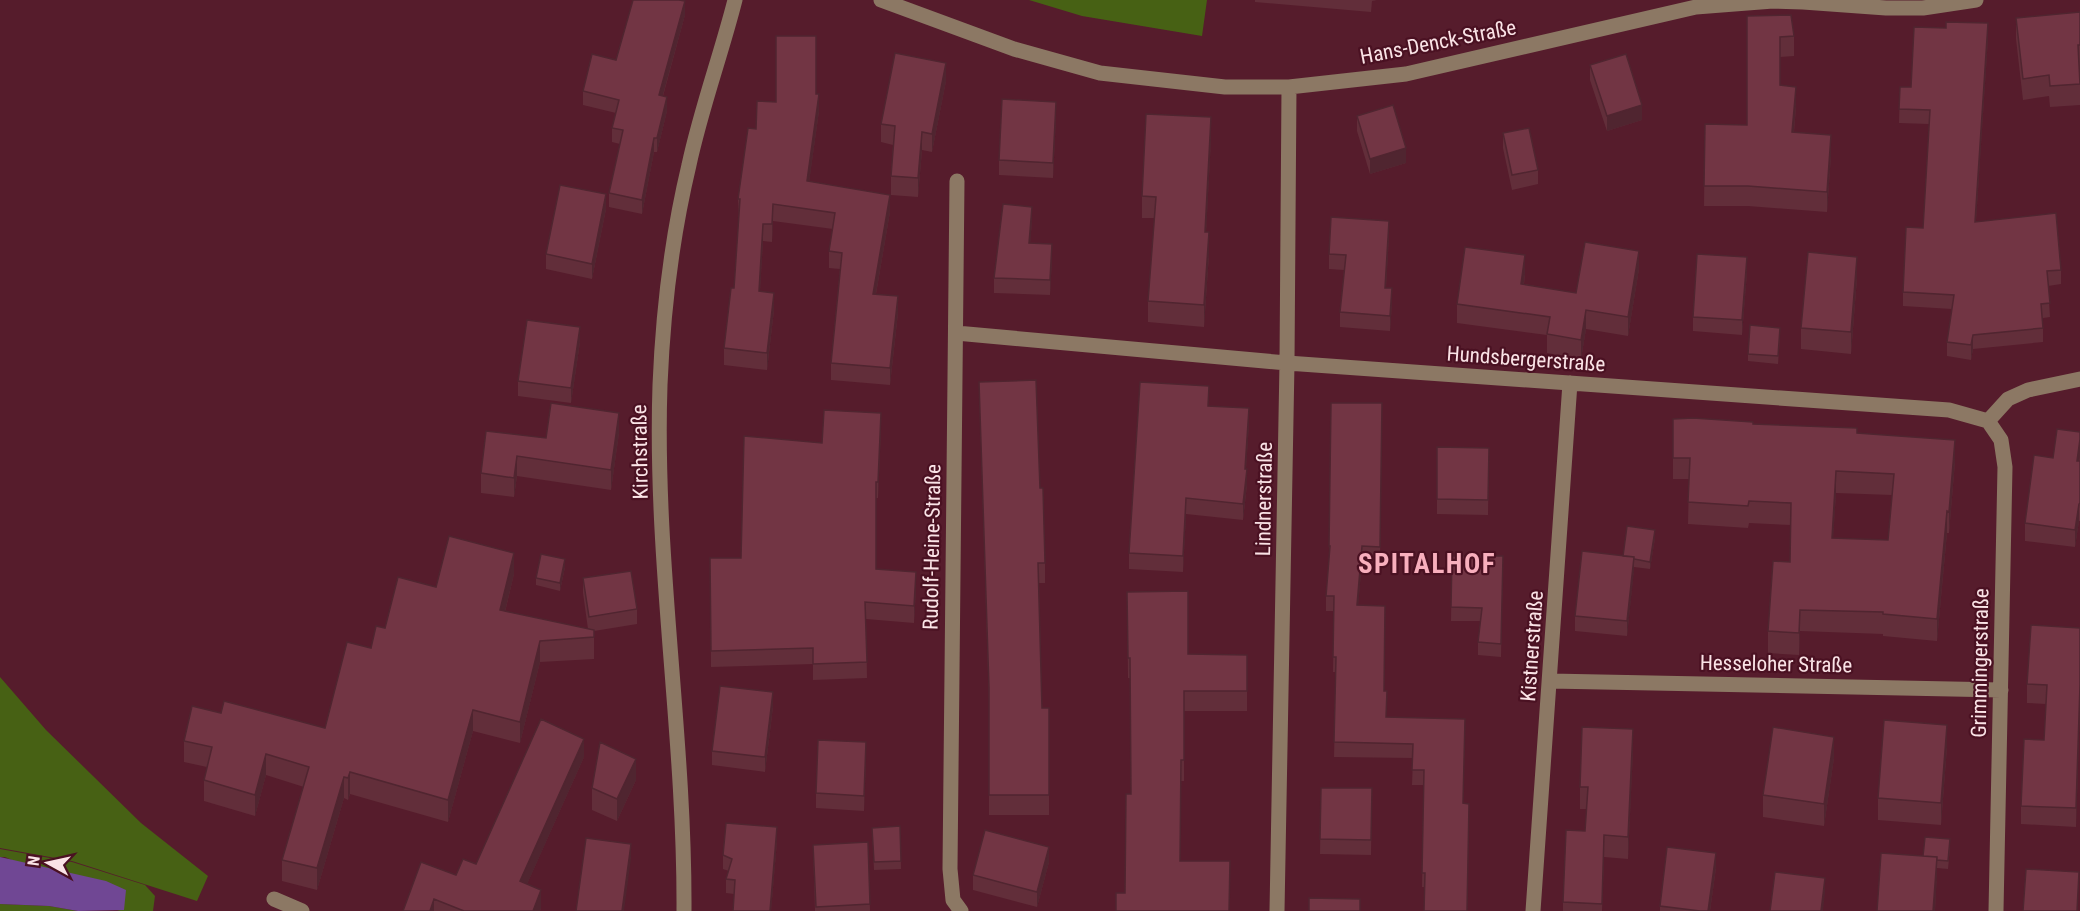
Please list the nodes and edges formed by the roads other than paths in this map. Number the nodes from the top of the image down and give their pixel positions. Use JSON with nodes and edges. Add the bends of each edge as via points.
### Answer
{"nodes":[{"id":1,"x":735,"y":0,"type":"edge"},
{"id":2,"x":882,"y":0,"type":"edge"},
{"id":3,"x":1976,"y":0,"type":"edge"},
{"id":4,"x":1289,"y":87,"type":"junction"},
{"id":5,"x":957,"y":181,"type":"dead end"},
{"id":6,"x":956,"y":333,"type":"junction"},
{"id":7,"x":1287,"y":363,"type":"junction"},
{"id":8,"x":2080,"y":379,"type":"edge"},
{"id":9,"x":1570,"y":383,"type":"junction"},
{"id":10,"x":1988,"y":421,"type":"junction"},
{"id":11,"x":1550,"y":681,"type":"junction"},
{"id":12,"x":2001,"y":690,"type":"junction"},
{"id":13,"x":274,"y":899,"type":"dead end"},
{"id":14,"x":302,"y":911,"type":"edge"},
{"id":15,"x":684,"y":911,"type":"edge"},
{"id":16,"x":961,"y":911,"type":"edge"},
{"id":17,"x":1276,"y":911,"type":"edge"},
{"id":18,"x":1533,"y":911,"type":"edge"},
{"id":19,"x":1996,"y":911,"type":"edge"}],
"edges":[{"from":1,"to":15,"type":"street","name":"Kirchstraße","via":[[687,175],[674,244],[660,383],[660,469]]},
{"from":2,"to":4,"type":"street","name":"Hans-Denck-Straße","via":[[1014,50],[1100,73],[1225,87]]},
{"from":3,"to":4,"type":"street","name":"Hans-Denck-Straße","via":[[1923,8],[1773,1],[1696,7],[1406,74]]},
{"from":4,"to":7,"type":"street","name":"Lindnerstraße"},
{"from":5,"to":6,"type":"street","name":"Rudolf-Heine-Straße"},
{"from":6,"to":7,"type":"street","name":"Hundsbergerstraße"},
{"from":6,"to":16,"type":"street","name":"Rudolf-Heine-Straße","via":[[950,878],[953,900]]},
{"from":7,"to":9,"type":"street","name":"Hundsbergerstraße"},
{"from":7,"to":17,"type":"street","name":"Lindnerstraße"},
{"from":8,"to":10,"type":"street","via":[[2028,390],[2008,399]]},
{"from":9,"to":10,"type":"street","name":"Hundsbergerstraße","via":[[1949,410]]},
{"from":9,"to":11,"type":"street","name":"Kistnerstraße"},
{"from":10,"to":12,"type":"street","name":"Grimmingerstraße","via":[[2001,440],[2005,467]]},
{"from":11,"to":12,"type":"street","name":"Hesseloher Straße"},
{"from":11,"to":18,"type":"street","name":"Kistnerstraße"},
{"from":12,"to":19,"type":"street","name":"Grimmingerstraße"},
{"from":13,"to":14,"type":"street"}]}
